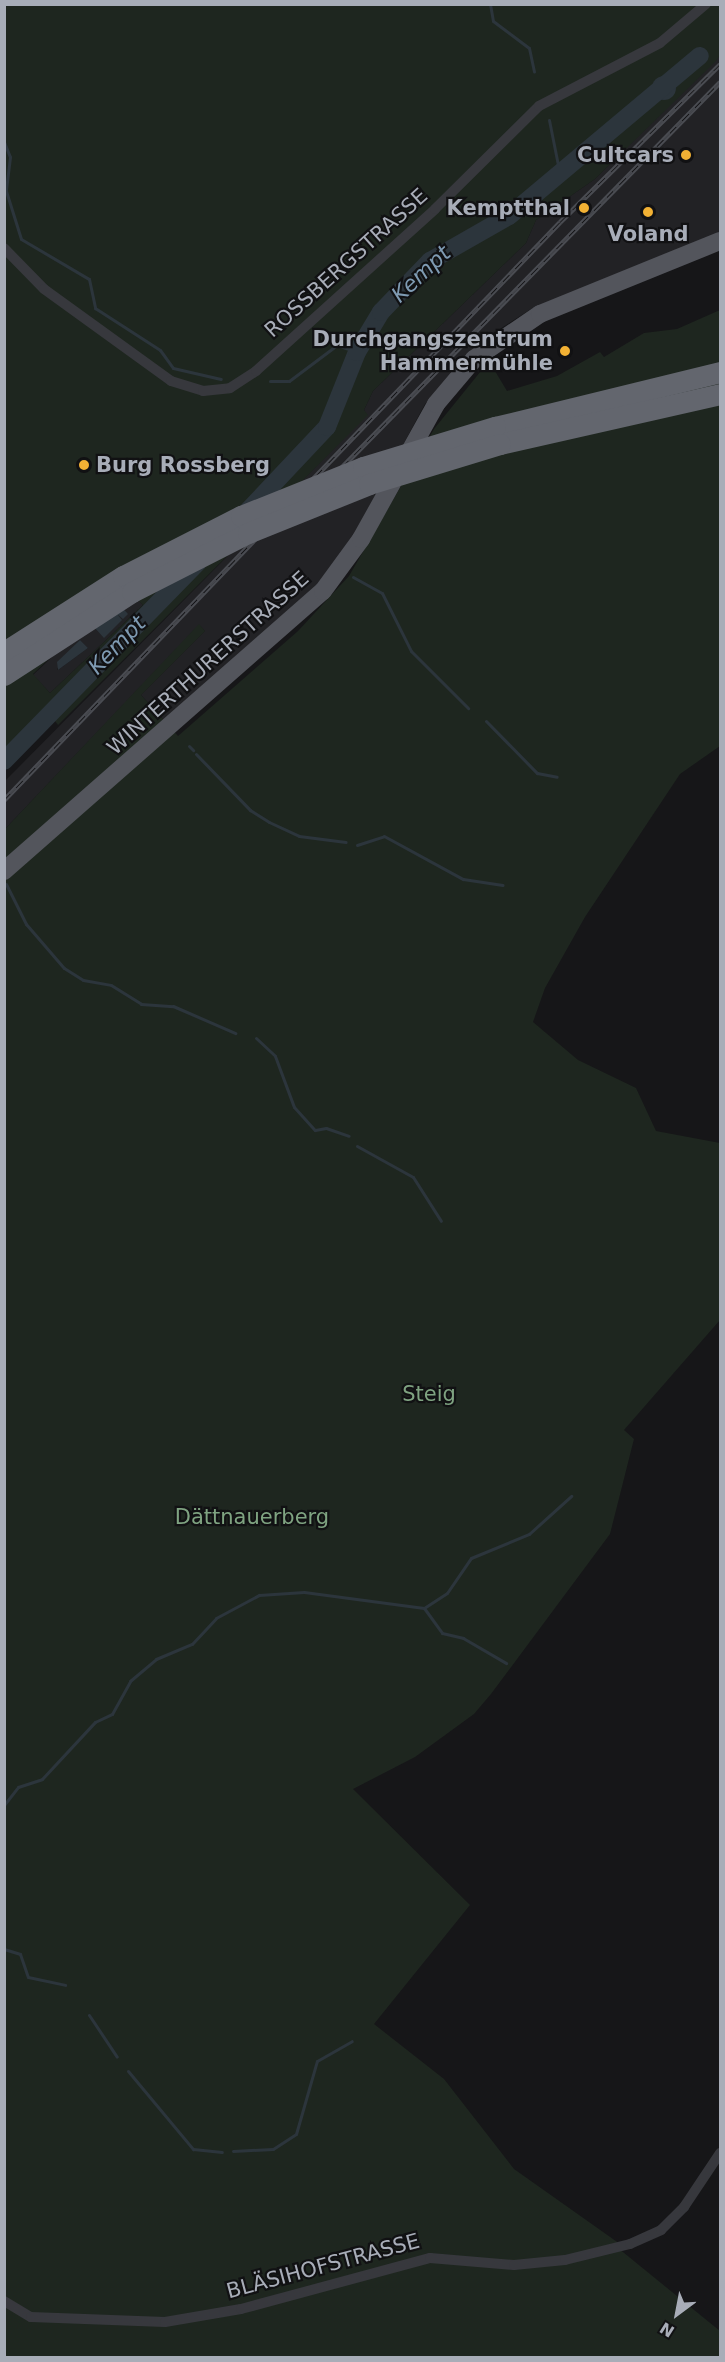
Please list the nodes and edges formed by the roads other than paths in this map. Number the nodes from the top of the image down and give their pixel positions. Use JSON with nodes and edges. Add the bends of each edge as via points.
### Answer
{"nodes":[{"id":1,"x":706,"y":4,"type":"edge"},
{"id":2,"x":720,"y":240,"type":"edge"},
{"id":3,"x":4,"y":248,"type":"edge"},
{"id":4,"x":720,"y":372,"type":"edge"},
{"id":5,"x":720,"y":394,"type":"edge"},
{"id":6,"x":720,"y":401,"type":"edge"},
{"id":7,"x":684,"y":403,"type":"junction"},
{"id":8,"x":498,"y":436,"type":"junction"},
{"id":9,"x":4,"y":652,"type":"edge"},
{"id":10,"x":4,"y":675,"type":"edge"},
{"id":11,"x":4,"y":871,"type":"edge"},
{"id":12,"x":720,"y":2153,"type":"edge"},
{"id":13,"x":4,"y":2301,"type":"edge"}],
"edges":[{"from":1,"to":3,"type":"street","name":"ROSSBERGSTRASSE","via":[[655,46],[534,110],[435,209],[256,371],[230,388],[203,391],[171,381],[45,289]]},
{"from":2,"to":11,"type":"main road","name":"WINTERTHURERSTRASSE","via":[[540,314],[474,359],[436,404],[361,539],[322,591]]},
{"from":4,"to":8,"type":"highway"},
{"from":5,"to":7,"type":"highway"},
{"from":6,"to":7,"type":"highway"},
{"from":7,"to":8,"type":"highway"},
{"from":8,"to":9,"type":"highway","bridge":true,"via":[[363,467],[241,516],[123,576]]},
{"from":8,"to":10,"type":"highway","bridge":true,"via":[[240,536],[109,605]]},
{"from":12,"to":13,"type":"street","name":"BLÄSIHOFSTRASSE","via":[[684,2207],[661,2230],[630,2244],[565,2260],[514,2265],[430,2258],[253,2306],[165,2322],[31,2317]]}]}
